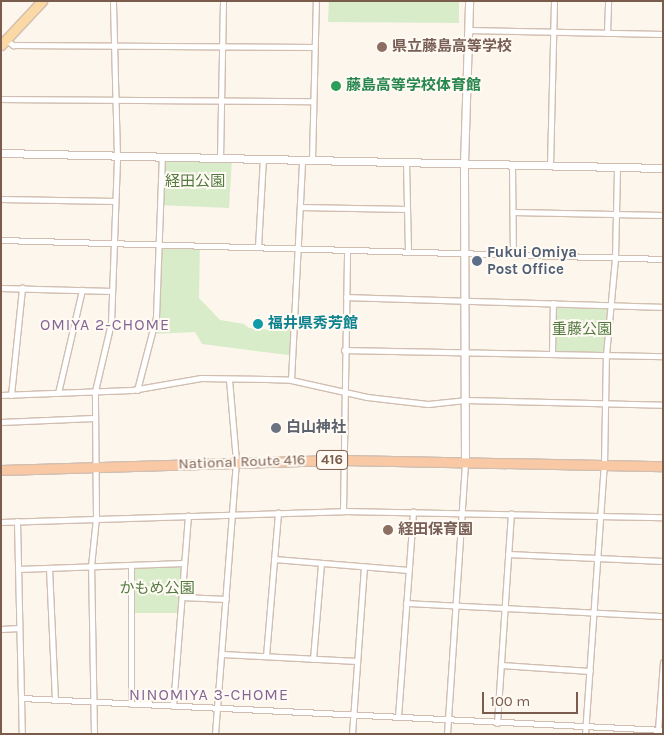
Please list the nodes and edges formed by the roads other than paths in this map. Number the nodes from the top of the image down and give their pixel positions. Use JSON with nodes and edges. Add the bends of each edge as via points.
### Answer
{"nodes":[{"id":1,"x":42,"y":1,"type":"edge"},
{"id":2,"x":113,"y":1,"type":"edge"},
{"id":3,"x":222,"y":1,"type":"edge"},
{"id":4,"x":316,"y":1,"type":"edge"},
{"id":5,"x":469,"y":1,"type":"edge"},
{"id":6,"x":554,"y":1,"type":"edge"},
{"id":7,"x":608,"y":1,"type":"edge"},
{"id":8,"x":468,"y":30,"type":"junction"},
{"id":9,"x":553,"y":32,"type":"junction"},
{"id":10,"x":608,"y":33,"type":"junction"},
{"id":11,"x":663,"y":34,"type":"edge"},
{"id":12,"x":4,"y":42,"type":"edge"},
{"id":13,"x":113,"y":45,"type":"junction"},
{"id":14,"x":222,"y":46,"type":"junction"},
{"id":15,"x":314,"y":47,"type":"junction"},
{"id":16,"x":1,"y":99,"type":"edge"},
{"id":17,"x":116,"y":99,"type":"junction"},
{"id":18,"x":220,"y":100,"type":"junction"},
{"id":19,"x":313,"y":101,"type":"junction"},
{"id":20,"x":1,"y":154,"type":"edge"},
{"id":21,"x":117,"y":156,"type":"junction"},
{"id":22,"x":162,"y":157,"type":"junction"},
{"id":23,"x":220,"y":158,"type":"junction"},
{"id":24,"x":262,"y":158,"type":"junction"},
{"id":25,"x":302,"y":160,"type":"junction"},
{"id":26,"x":312,"y":160,"type":"junction"},
{"id":27,"x":406,"y":162,"type":"junction"},
{"id":28,"x":464,"y":164,"type":"junction"},
{"id":29,"x":512,"y":165,"type":"junction"},
{"id":30,"x":550,"y":166,"type":"junction"},
{"id":31,"x":617,"y":167,"type":"junction"},
{"id":32,"x":663,"y":168,"type":"edge"},
{"id":33,"x":1,"y":200,"type":"edge"},
{"id":34,"x":115,"y":202,"type":"junction"},
{"id":35,"x":300,"y":207,"type":"junction"},
{"id":36,"x":407,"y":209,"type":"junction"},
{"id":37,"x":513,"y":212,"type":"junction"},
{"id":38,"x":615,"y":214,"type":"junction"},
{"id":39,"x":663,"y":215,"type":"edge"},
{"id":40,"x":1,"y":240,"type":"edge"},
{"id":41,"x":114,"y":243,"type":"junction"},
{"id":42,"x":157,"y":244,"type":"junction"},
{"id":43,"x":258,"y":247,"type":"junction"},
{"id":44,"x":297,"y":250,"type":"junction"},
{"id":45,"x":347,"y":250,"type":"junction"},
{"id":46,"x":408,"y":252,"type":"junction"},
{"id":47,"x":464,"y":253,"type":"junction"},
{"id":48,"x":513,"y":254,"type":"junction"},
{"id":49,"x":615,"y":258,"type":"junction"},
{"id":50,"x":663,"y":259,"type":"edge"},
{"id":51,"x":1,"y":288,"type":"edge"},
{"id":52,"x":22,"y":288,"type":"junction"},
{"id":53,"x":82,"y":290,"type":"junction"},
{"id":54,"x":112,"y":291,"type":"junction"},
{"id":55,"x":346,"y":297,"type":"junction"},
{"id":56,"x":464,"y":301,"type":"junction"},
{"id":57,"x":553,"y":303,"type":"junction"},
{"id":58,"x":608,"y":307,"type":"junction"},
{"id":59,"x":663,"y":307,"type":"edge"},
{"id":60,"x":344,"y":350,"type":"junction"},
{"id":61,"x":465,"y":352,"type":"junction"},
{"id":62,"x":552,"y":353,"type":"junction"},
{"id":63,"x":606,"y":355,"type":"junction"},
{"id":64,"x":663,"y":356,"type":"edge"},
{"id":65,"x":230,"y":379,"type":"junction"},
{"id":66,"x":292,"y":380,"type":"junction"},
{"id":67,"x":137,"y":390,"type":"junction"},
{"id":68,"x":95,"y":391,"type":"junction"},
{"id":69,"x":58,"y":393,"type":"junction"},
{"id":70,"x":343,"y":393,"type":"junction"},
{"id":71,"x":1,"y":395,"type":"edge"},
{"id":72,"x":11,"y":395,"type":"junction"},
{"id":73,"x":465,"y":400,"type":"junction"},
{"id":74,"x":606,"y":405,"type":"junction"},
{"id":75,"x":663,"y":405,"type":"edge"},
{"id":76,"x":94,"y":418,"type":"junction"},
{"id":77,"x":1,"y":422,"type":"edge"},
{"id":78,"x":343,"y":460,"type":"junction"},
{"id":79,"x":236,"y":462,"type":"junction"},
{"id":80,"x":464,"y":462,"type":"junction"},
{"id":81,"x":604,"y":465,"type":"junction"},
{"id":82,"x":663,"y":466,"type":"edge"},
{"id":83,"x":95,"y":467,"type":"junction"},
{"id":84,"x":1,"y":470,"type":"edge"},
{"id":85,"x":343,"y":511,"type":"junction"},
{"id":86,"x":413,"y":512,"type":"junction"},
{"id":87,"x":278,"y":513,"type":"junction"},
{"id":88,"x":463,"y":513,"type":"junction"},
{"id":89,"x":234,"y":514,"type":"junction"},
{"id":90,"x":511,"y":514,"type":"junction"},
{"id":91,"x":600,"y":515,"type":"junction"},
{"id":92,"x":188,"y":516,"type":"junction"},
{"id":93,"x":663,"y":517,"type":"edge"},
{"id":94,"x":96,"y":518,"type":"junction"},
{"id":95,"x":17,"y":521,"type":"junction"},
{"id":96,"x":1,"y":522,"type":"edge"},
{"id":97,"x":508,"y":554,"type":"junction"},
{"id":98,"x":597,"y":558,"type":"junction"},
{"id":99,"x":274,"y":559,"type":"junction"},
{"id":100,"x":663,"y":561,"type":"edge"},
{"id":101,"x":184,"y":563,"type":"junction"},
{"id":102,"x":321,"y":563,"type":"junction"},
{"id":103,"x":131,"y":565,"type":"junction"},
{"id":104,"x":91,"y":566,"type":"junction"},
{"id":105,"x":364,"y":566,"type":"junction"},
{"id":106,"x":49,"y":568,"type":"junction"},
{"id":107,"x":18,"y":569,"type":"junction"},
{"id":108,"x":409,"y":570,"type":"junction"},
{"id":109,"x":182,"y":597,"type":"junction"},
{"id":110,"x":226,"y":600,"type":"junction"},
{"id":111,"x":406,"y":603,"type":"junction"},
{"id":112,"x":456,"y":606,"type":"junction"},
{"id":113,"x":504,"y":609,"type":"junction"},
{"id":114,"x":594,"y":614,"type":"junction"},
{"id":115,"x":663,"y":616,"type":"edge"},
{"id":116,"x":19,"y":628,"type":"junction"},
{"id":117,"x":1,"y":629,"type":"edge"},
{"id":118,"x":222,"y":654,"type":"junction"},
{"id":119,"x":266,"y":656,"type":"junction"},
{"id":120,"x":313,"y":659,"type":"junction"},
{"id":121,"x":357,"y":661,"type":"junction"},
{"id":122,"x":663,"y":662,"type":"edge"},
{"id":123,"x":501,"y":665,"type":"junction"},
{"id":124,"x":590,"y":671,"type":"junction"},
{"id":125,"x":21,"y":698,"type":"junction"},
{"id":126,"x":55,"y":700,"type":"junction"},
{"id":127,"x":92,"y":703,"type":"junction"},
{"id":128,"x":131,"y":704,"type":"junction"},
{"id":129,"x":173,"y":706,"type":"junction"},
{"id":130,"x":217,"y":708,"type":"junction"},
{"id":131,"x":353,"y":714,"type":"junction"},
{"id":132,"x":398,"y":717,"type":"junction"},
{"id":133,"x":448,"y":721,"type":"junction"},
{"id":134,"x":496,"y":723,"type":"junction"},
{"id":135,"x":586,"y":727,"type":"junction"},
{"id":136,"x":661,"y":730,"type":"edge"},
{"id":137,"x":22,"y":734,"type":"edge"},
{"id":138,"x":94,"y":734,"type":"edge"},
{"id":139,"x":215,"y":734,"type":"edge"},
{"id":140,"x":352,"y":734,"type":"edge"},
{"id":141,"x":447,"y":734,"type":"edge"},
{"id":142,"x":585,"y":734,"type":"edge"}],
"edges":[{"from":1,"to":12,"type":"main road"},
{"from":2,"to":13,"type":"street"},
{"from":3,"to":14,"type":"street"},
{"from":4,"to":15,"type":"street"},
{"from":5,"to":8,"type":"street"},
{"from":6,"to":9,"type":"street"},
{"from":7,"to":10,"type":"street"},
{"from":8,"to":9,"type":"street"},
{"from":8,"to":28,"type":"street"},
{"from":9,"to":10,"type":"street"},
{"from":9,"to":30,"type":"street"},
{"from":10,"to":11,"type":"street"},
{"from":12,"to":13,"type":"street","via":[[13,45]]},
{"from":13,"to":14,"type":"street"},
{"from":13,"to":17,"type":"street"},
{"from":14,"to":15,"type":"street"},
{"from":14,"to":18,"type":"street"},
{"from":15,"to":19,"type":"street"},
{"from":16,"to":17,"type":"street"},
{"from":17,"to":18,"type":"street"},
{"from":17,"to":21,"type":"street"},
{"from":18,"to":19,"type":"street"},
{"from":18,"to":23,"type":"street"},
{"from":19,"to":26,"type":"street"},
{"from":20,"to":21,"type":"street"},
{"from":21,"to":22,"type":"street"},
{"from":21,"to":34,"type":"street"},
{"from":22,"to":23,"type":"street"},
{"from":22,"to":42,"type":"street"},
{"from":23,"to":24,"type":"street"},
{"from":24,"to":25,"type":"street"},
{"from":24,"to":43,"type":"street"},
{"from":25,"to":26,"type":"street"},
{"from":25,"to":35,"type":"street"},
{"from":26,"to":27,"type":"street"},
{"from":27,"to":28,"type":"street"},
{"from":27,"to":36,"type":"street"},
{"from":28,"to":29,"type":"street"},
{"from":28,"to":47,"type":"street"},
{"from":29,"to":30,"type":"street"},
{"from":29,"to":37,"type":"street"},
{"from":30,"to":31,"type":"street"},
{"from":31,"to":32,"type":"street"},
{"from":31,"to":38,"type":"street"},
{"from":33,"to":34,"type":"street"},
{"from":34,"to":41,"type":"street"},
{"from":35,"to":36,"type":"street"},
{"from":35,"to":44,"type":"street"},
{"from":36,"to":46,"type":"street"},
{"from":37,"to":38,"type":"street"},
{"from":37,"to":48,"type":"street"},
{"from":38,"to":39,"type":"street"},
{"from":38,"to":49,"type":"street"},
{"from":40,"to":41,"type":"street"},
{"from":41,"to":42,"type":"street"},
{"from":41,"to":54,"type":"street"},
{"from":42,"to":43,"type":"street"},
{"from":42,"to":67,"type":"street","via":[[154,326]]},
{"from":43,"to":44,"type":"street"},
{"from":44,"to":45,"type":"street"},
{"from":44,"to":66,"type":"street"},
{"from":45,"to":46,"type":"street"},
{"from":45,"to":55,"type":"street"},
{"from":46,"to":47,"type":"street"},
{"from":47,"to":48,"type":"street"},
{"from":47,"to":56,"type":"street"},
{"from":48,"to":49,"type":"street"},
{"from":49,"to":50,"type":"street"},
{"from":49,"to":58,"type":"street"},
{"from":51,"to":52,"type":"street"},
{"from":52,"to":53,"type":"street"},
{"from":52,"to":72,"type":"street"},
{"from":53,"to":54,"type":"street"},
{"from":53,"to":69,"type":"street"},
{"from":54,"to":68,"type":"street","via":[[111,323]]},
{"from":55,"to":56,"type":"street"},
{"from":55,"to":60,"type":"street"},
{"from":56,"to":57,"type":"street"},
{"from":56,"to":61,"type":"street"},
{"from":57,"to":58,"type":"street"},
{"from":57,"to":62,"type":"street"},
{"from":58,"to":59,"type":"street"},
{"from":58,"to":63,"type":"street"},
{"from":60,"to":61,"type":"street"},
{"from":60,"to":70,"type":"street"},
{"from":61,"to":62,"type":"street"},
{"from":61,"to":73,"type":"street"},
{"from":62,"to":63,"type":"street"},
{"from":63,"to":64,"type":"street"},
{"from":63,"to":74,"type":"street"},
{"from":65,"to":66,"type":"street"},
{"from":65,"to":67,"type":"street","via":[[202,378]]},
{"from":65,"to":79,"type":"street"},
{"from":66,"to":70,"type":"street"},
{"from":67,"to":68,"type":"street"},
{"from":68,"to":69,"type":"street"},
{"from":68,"to":76,"type":"street"},
{"from":69,"to":72,"type":"street"},
{"from":70,"to":73,"type":"street","via":[[428,404]]},
{"from":70,"to":78,"type":"street"},
{"from":71,"to":72,"type":"street"},
{"from":73,"to":74,"type":"street"},
{"from":73,"to":80,"type":"street"},
{"from":74,"to":75,"type":"street"},
{"from":74,"to":81,"type":"street"},
{"from":76,"to":77,"type":"street"},
{"from":76,"to":83,"type":"street"},
{"from":78,"to":79,"type":"highway","name":"National Route 416","number":"416"},
{"from":78,"to":80,"type":"highway","name":"National Route 416","number":"416"},
{"from":78,"to":85,"type":"street"},
{"from":79,"to":83,"type":"highway","name":"National Route 416","number":"416"},
{"from":79,"to":89,"type":"street"},
{"from":80,"to":81,"type":"highway","name":"National Route 416","number":"416"},
{"from":80,"to":88,"type":"street"},
{"from":81,"to":82,"type":"highway","name":"National Route 416","number":"416"},
{"from":81,"to":91,"type":"street"},
{"from":83,"to":84,"type":"highway","name":"National Route 416","number":"416"},
{"from":83,"to":94,"type":"street"},
{"from":85,"to":86,"type":"street"},
{"from":85,"to":87,"type":"street"},
{"from":86,"to":88,"type":"street"},
{"from":86,"to":108,"type":"street"},
{"from":87,"to":89,"type":"street"},
{"from":87,"to":99,"type":"street"},
{"from":88,"to":90,"type":"street"},
{"from":88,"to":112,"type":"street"},
{"from":89,"to":92,"type":"street"},
{"from":89,"to":110,"type":"street"},
{"from":90,"to":91,"type":"street"},
{"from":90,"to":97,"type":"street"},
{"from":91,"to":93,"type":"street"},
{"from":91,"to":98,"type":"street"},
{"from":92,"to":94,"type":"street"},
{"from":92,"to":101,"type":"street"},
{"from":94,"to":95,"type":"street"},
{"from":94,"to":104,"type":"street"},
{"from":95,"to":96,"type":"street"},
{"from":95,"to":107,"type":"street"},
{"from":97,"to":98,"type":"street"},
{"from":97,"to":113,"type":"street"},
{"from":98,"to":100,"type":"street"},
{"from":98,"to":114,"type":"street"},
{"from":99,"to":102,"type":"street"},
{"from":99,"to":119,"type":"street"},
{"from":101,"to":103,"type":"street"},
{"from":101,"to":109,"type":"street"},
{"from":102,"to":105,"type":"street"},
{"from":102,"to":120,"type":"street"},
{"from":103,"to":104,"type":"street"},
{"from":103,"to":128,"type":"street"},
{"from":104,"to":106,"type":"street"},
{"from":104,"to":127,"type":"street"},
{"from":105,"to":108,"type":"street"},
{"from":105,"to":121,"type":"street"},
{"from":106,"to":107,"type":"street"},
{"from":106,"to":126,"type":"street"},
{"from":107,"to":116,"type":"street"},
{"from":108,"to":111,"type":"street"},
{"from":109,"to":110,"type":"street"},
{"from":109,"to":129,"type":"street"},
{"from":110,"to":118,"type":"street"},
{"from":111,"to":112,"type":"street"},
{"from":111,"to":132,"type":"street"},
{"from":112,"to":113,"type":"street"},
{"from":112,"to":133,"type":"street"},
{"from":113,"to":114,"type":"street"},
{"from":113,"to":123,"type":"street"},
{"from":114,"to":115,"type":"street"},
{"from":114,"to":124,"type":"street"},
{"from":116,"to":117,"type":"street"},
{"from":116,"to":125,"type":"street"},
{"from":118,"to":119,"type":"street"},
{"from":118,"to":130,"type":"street"},
{"from":119,"to":120,"type":"street"},
{"from":120,"to":121,"type":"street"},
{"from":121,"to":131,"type":"street"},
{"from":122,"to":136,"type":"street"},
{"from":123,"to":124,"type":"street"},
{"from":123,"to":134,"type":"street"},
{"from":124,"to":135,"type":"street"},
{"from":125,"to":126,"type":"street"},
{"from":125,"to":137,"type":"street"},
{"from":126,"to":127,"type":"street"},
{"from":127,"to":128,"type":"street"},
{"from":127,"to":138,"type":"street"},
{"from":128,"to":129,"type":"street"},
{"from":129,"to":130,"type":"street"},
{"from":130,"to":131,"type":"street"},
{"from":130,"to":139,"type":"street"},
{"from":131,"to":132,"type":"street"},
{"from":131,"to":140,"type":"street"},
{"from":132,"to":133,"type":"street"},
{"from":133,"to":134,"type":"street"},
{"from":133,"to":141,"type":"street"},
{"from":134,"to":135,"type":"street"},
{"from":135,"to":136,"type":"street"},
{"from":135,"to":142,"type":"street"}]}
